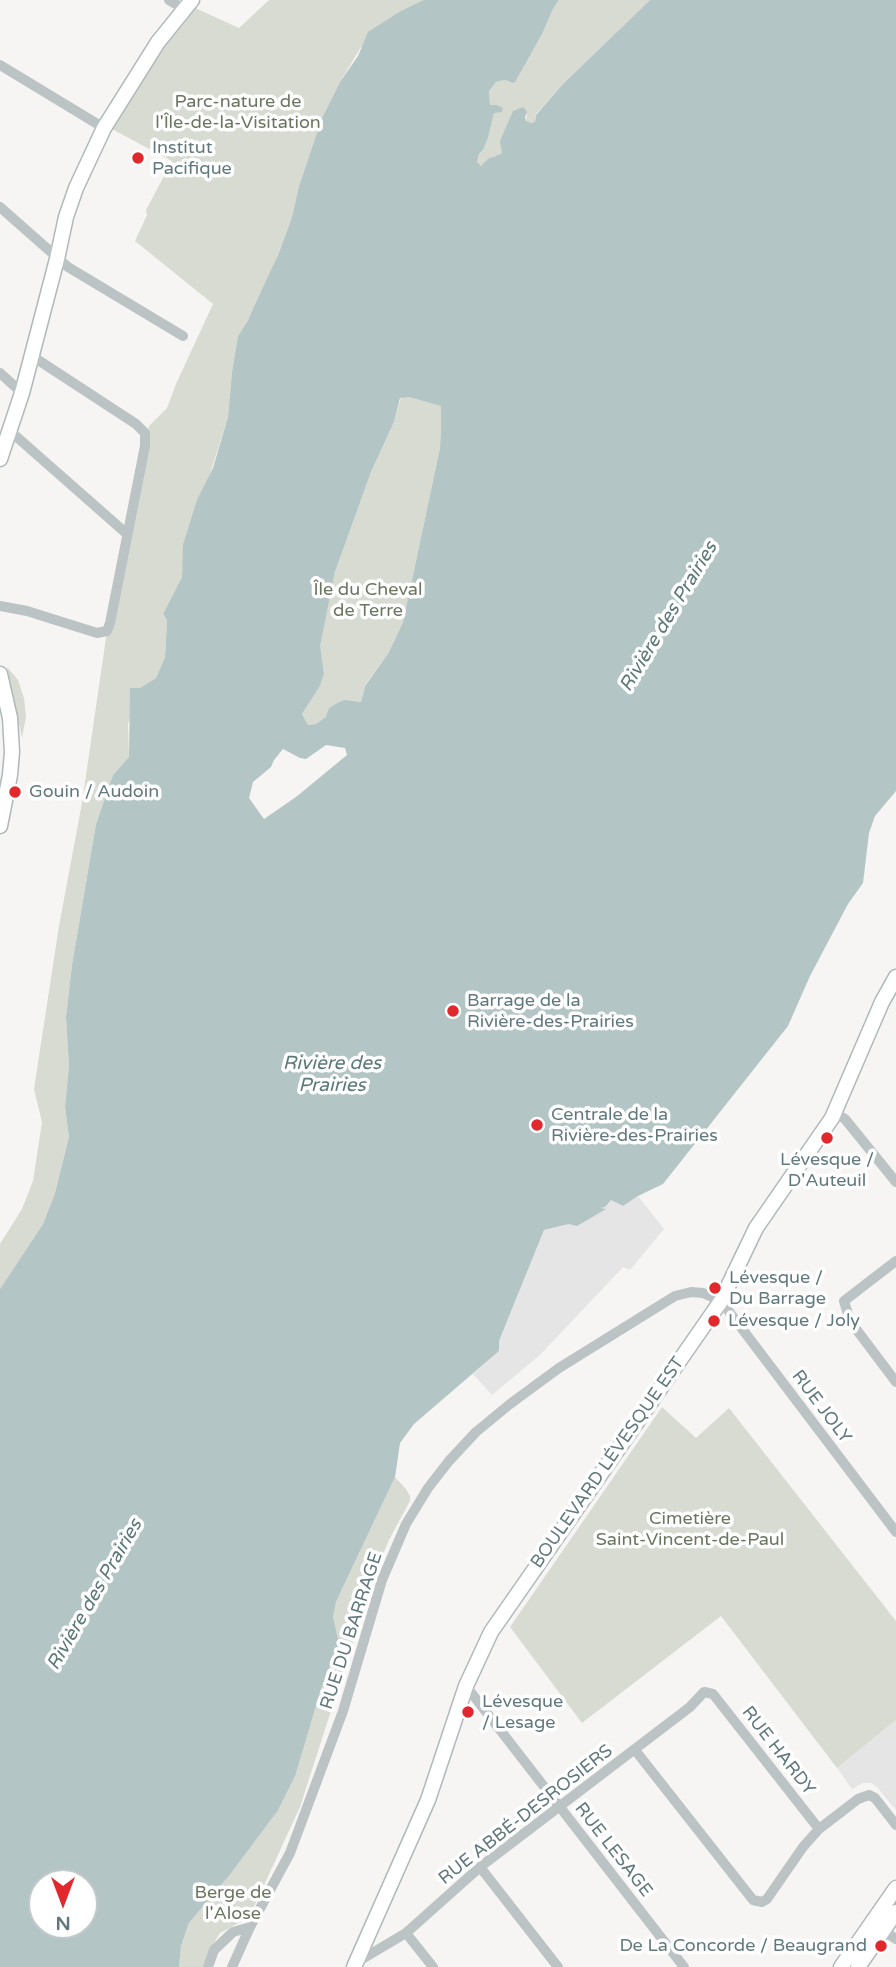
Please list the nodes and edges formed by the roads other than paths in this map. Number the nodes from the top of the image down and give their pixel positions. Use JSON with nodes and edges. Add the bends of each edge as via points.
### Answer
{"nodes":[{"id":1,"x":169,"y":0,"type":"edge"},
{"id":2,"x":188,"y":5,"type":"edge"},
{"id":3,"x":0,"y":65,"type":"edge"},
{"id":4,"x":104,"y":128,"type":"junction"},
{"id":5,"x":0,"y":207,"type":"edge"},
{"id":6,"x":57,"y":259,"type":"junction"},
{"id":7,"x":183,"y":336,"type":"dead end"},
{"id":8,"x":32,"y":356,"type":"junction"},
{"id":9,"x":0,"y":373,"type":"edge"},
{"id":10,"x":22,"y":393,"type":"junction"},
{"id":11,"x":10,"y":431,"type":"junction"},
{"id":12,"x":0,"y":459,"type":"edge"},
{"id":13,"x":127,"y":534,"type":"junction"},
{"id":14,"x":0,"y":606,"type":"edge"},
{"id":15,"x":0,"y":674,"type":"edge"},
{"id":16,"x":0,"y":826,"type":"edge"},
{"id":17,"x":896,"y":977,"type":"edge"},
{"id":18,"x":835,"y":1113,"type":"junction"},
{"id":19,"x":896,"y":1182,"type":"edge"},
{"id":20,"x":896,"y":1261,"type":"edge"},
{"id":21,"x":721,"y":1301,"type":"junction"},
{"id":22,"x":895,"y":1380,"type":"edge"},
{"id":23,"x":896,"y":1532,"type":"edge"},
{"id":24,"x":466,"y":1686,"type":"junction"},
{"id":25,"x":713,"y":1694,"type":"joint"},
{"id":26,"x":635,"y":1750,"type":"junction"},
{"id":27,"x":559,"y":1806,"type":"junction"},
{"id":28,"x":896,"y":1825,"type":"edge"},
{"id":29,"x":820,"y":1829,"type":"junction"},
{"id":30,"x":480,"y":1867,"type":"junction"},
{"id":31,"x":896,"y":1888,"type":"edge"},
{"id":32,"x":896,"y":1912,"type":"edge"},
{"id":33,"x":878,"y":1926,"type":"junction"},
{"id":34,"x":250,"y":1927,"type":"junction"},
{"id":35,"x":406,"y":1933,"type":"junction"},
{"id":36,"x":896,"y":1939,"type":"edge"},
{"id":37,"x":355,"y":1965,"type":"edge"},
{"id":38,"x":208,"y":1967,"type":"edge"},
{"id":39,"x":232,"y":1967,"type":"edge"},
{"id":40,"x":433,"y":1967,"type":"edge"},
{"id":41,"x":558,"y":1967,"type":"edge"},
{"id":42,"x":684,"y":1967,"type":"edge"},
{"id":43,"x":841,"y":1967,"type":"edge"},
{"id":44,"x":858,"y":1967,"type":"edge"}],
"edges":[{"from":1,"to":2,"type":"street"},
{"from":2,"to":4,"type":"street","via":[[158,42]]},
{"from":3,"to":4,"type":"street"},
{"from":4,"to":6,"type":"street","via":[[71,201]]},
{"from":5,"to":6,"type":"street"},
{"from":6,"to":7,"type":"street"},
{"from":6,"to":8,"type":"street"},
{"from":8,"to":10,"type":"street"},
{"from":8,"to":13,"type":"street","via":[[145,433]]},
{"from":9,"to":10,"type":"street"},
{"from":10,"to":11,"type":"street"},
{"from":11,"to":12,"type":"street"},
{"from":11,"to":13,"type":"street"},
{"from":13,"to":14,"type":"street","via":[[107,631],[97,633]]},
{"from":15,"to":16,"type":"street","via":[[12,752]]},
{"from":17,"to":18,"type":"street","name":"BOULEVARD LÉVESQUE EST"},
{"from":18,"to":19,"type":"street","via":[[845,1119]]},
{"from":18,"to":21,"type":"street","name":"BOULEVARD LÉVESQUE EST","via":[[756,1228]]},
{"from":20,"to":22,"type":"street","via":[[844,1301],[850,1321]]},
{"from":21,"to":23,"type":"street","name":"RUE JOLY"},
{"from":21,"to":24,"type":"street","name":"BOULEVARD LÉVESQUE EST","via":[[491,1632]]},
{"from":21,"to":34,"type":"street","name":"RUE DU BARRAGE","via":[[703,1293],[675,1296],[571,1360],[476,1432],[435,1479],[406,1524],[382,1580],[343,1711],[290,1853]]},
{"from":24,"to":27,"type":"street","name":"RUE LESAGE"},
{"from":24,"to":37,"type":"street","name":"BOULEVARD LÉVESQUE EST","via":[[428,1800]]},
{"from":25,"to":26,"type":"street","name":"RUE ABBÉ-DESROSIERS","via":[[704,1692]]},
{"from":25,"to":29,"type":"street","name":"RUE HARDY"},
{"from":26,"to":27,"type":"street","name":"RUE ABBÉ-DESROSIERS"},
{"from":26,"to":29,"type":"street","via":[[753,1900],[767,1899]]},
{"from":27,"to":30,"type":"street","name":"RUE ABBÉ-DESROSIERS"},
{"from":27,"to":42,"type":"street","name":"RUE LESAGE"},
{"from":28,"to":29,"type":"street","via":[[869,1795]]},
{"from":30,"to":35,"type":"street","name":"RUE ABBÉ-DESROSIERS"},
{"from":30,"to":41,"type":"street"},
{"from":31,"to":33,"type":"street"},
{"from":32,"to":33,"type":"street"},
{"from":33,"to":36,"type":"street"},
{"from":33,"to":43,"type":"street"},
{"from":33,"to":44,"type":"street"},
{"from":34,"to":38,"type":"street","via":[[223,1941]]},
{"from":34,"to":39,"type":"street","name":"RUE DU BARRAGE"},
{"from":35,"to":37,"type":"street","name":"RUE ABBÉ-DESROSIERS"},
{"from":35,"to":40,"type":"street"}]}
